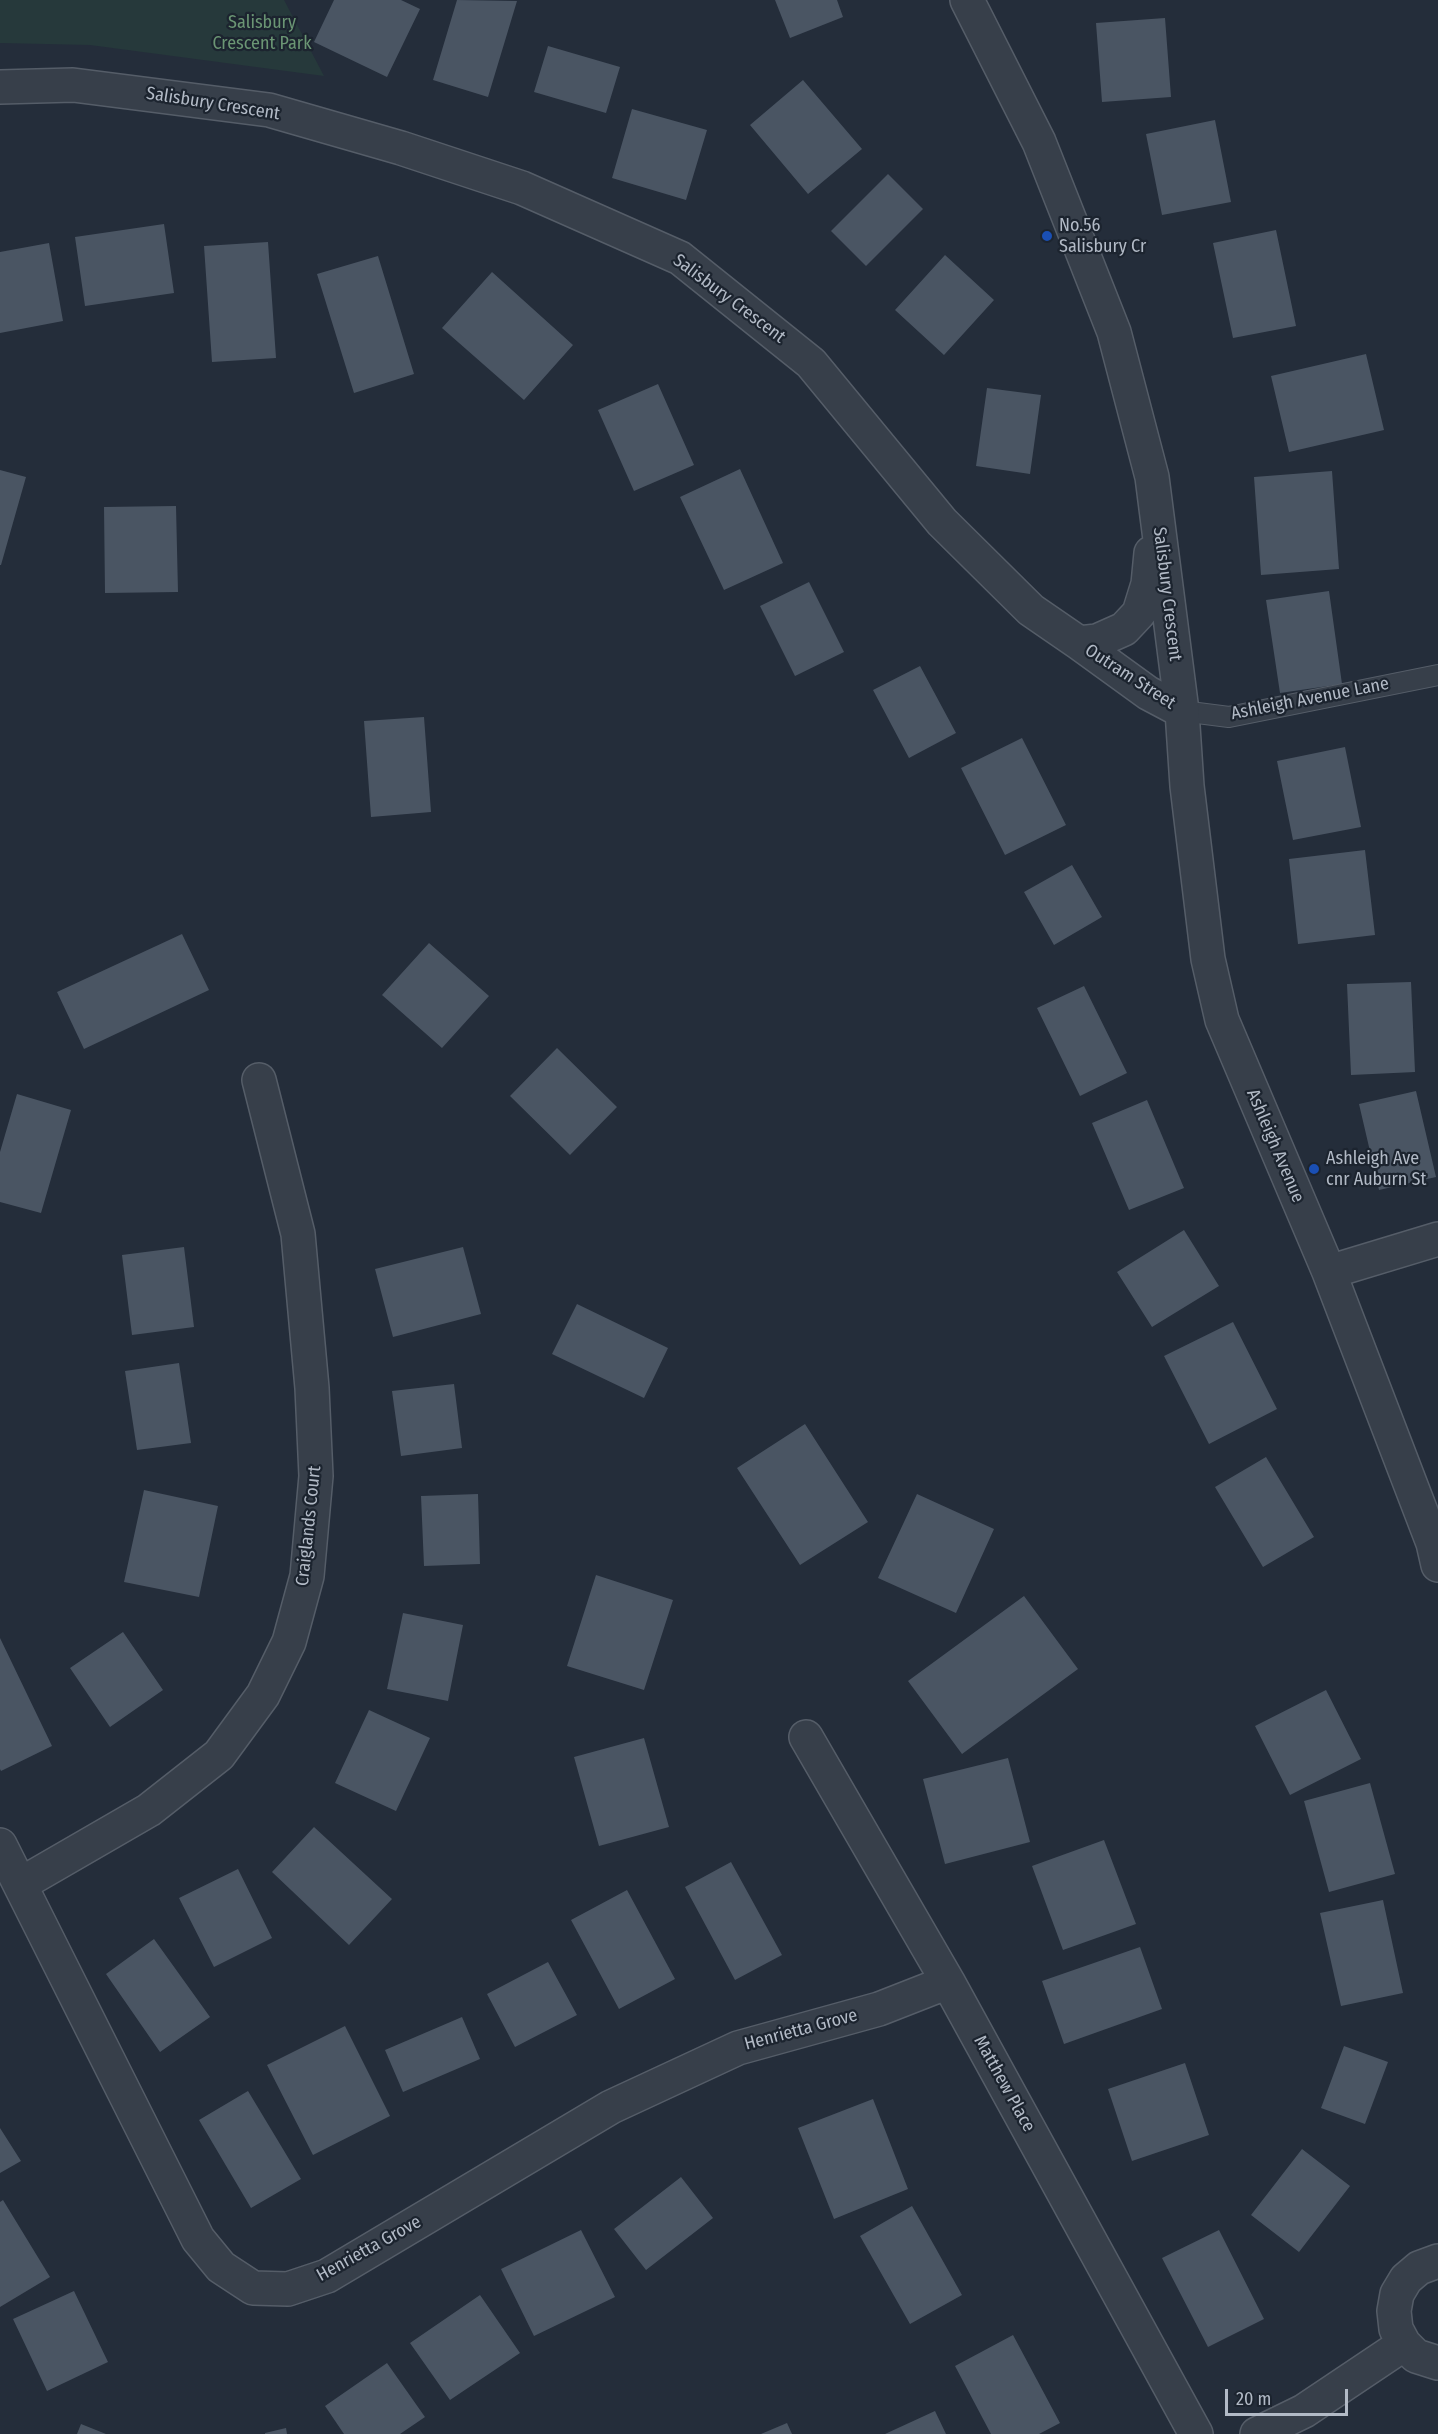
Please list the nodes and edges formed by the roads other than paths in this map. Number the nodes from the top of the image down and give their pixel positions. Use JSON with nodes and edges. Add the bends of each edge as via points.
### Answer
{"nodes":[{"id":1,"x":967,"y":0,"type":"edge"},
{"id":2,"x":0,"y":87,"type":"edge"},
{"id":3,"x":1152,"y":477,"type":"junction"},
{"id":4,"x":1078,"y":643,"type":"junction"},
{"id":5,"x":1438,"y":675,"type":"edge"},
{"id":6,"x":1182,"y":711,"type":"junction"},
{"id":7,"x":259,"y":1080,"type":"dead end"},
{"id":8,"x":1438,"y":1239,"type":"edge"},
{"id":9,"x":1329,"y":1272,"type":"junction"},
{"id":10,"x":1438,"y":1564,"type":"edge"},
{"id":11,"x":806,"y":1737,"type":"dead end"},
{"id":12,"x":0,"y":1845,"type":"edge"},
{"id":13,"x":21,"y":1884,"type":"junction"},
{"id":14,"x":948,"y":1982,"type":"junction"},
{"id":15,"x":1438,"y":2261,"type":"edge"},
{"id":16,"x":1404,"y":2344,"type":"junction"},
{"id":17,"x":1438,"y":2363,"type":"edge"},
{"id":18,"x":1309,"y":2422,"type":"edge"},
{"id":19,"x":1196,"y":2434,"type":"edge"},
{"id":20,"x":1257,"y":2434,"type":"edge"}],
"edges":[{"from":1,"to":3,"type":"street","name":"Salisbury Crescent","via":[[1039,142],[1114,332]]},
{"from":2,"to":4,"type":"street","name":"Salisbury Crescent","via":[[73,85],[269,110],[522,188],[680,258],[811,363],[942,522],[1030,610]]},
{"from":3,"to":4,"type":"street","name":"Salisbury Crescent","via":[[1149,574],[1139,613],[1124,629],[1096,641]]},
{"from":3,"to":6,"type":"street","name":"Salisbury Crescent"},
{"from":4,"to":6,"type":"street","name":"Outram Street","via":[[1148,693]]},
{"from":5,"to":6,"type":"lane","name":"Ashleigh Avenue Lane","via":[[1229,717]]},
{"from":6,"to":9,"type":"street","name":"Ashleigh Avenue","via":[[1208,959],[1222,1020]]},
{"from":7,"to":13,"type":"street","name":"Craiglands Court","via":[[298,1234],[312,1388],[316,1476],[307,1575],[290,1641],[263,1695],[219,1755],[149,1810]]},
{"from":8,"to":9,"type":"street"},
{"from":9,"to":10,"type":"street","name":"Ashleigh Avenue"},
{"from":11,"to":14,"type":"street","name":"Matthew Place"},
{"from":12,"to":13,"type":"street","name":"Henrietta Grove"},
{"from":13,"to":14,"type":"street","name":"Henrietta Grove","via":[[198,2239],[221,2267],[253,2288],[288,2289],[327,2276],[611,2107],[738,2048],[879,2009]]},
{"from":14,"to":19,"type":"street","name":"Matthew Place"},
{"from":15,"to":16,"type":"street","via":[[1419,2268],[1397,2294],[1396,2329]]},
{"from":16,"to":17,"type":"street","via":[[1416,2356]]},
{"from":16,"to":18,"type":"street"},
{"from":18,"to":20,"type":"street"}]}
